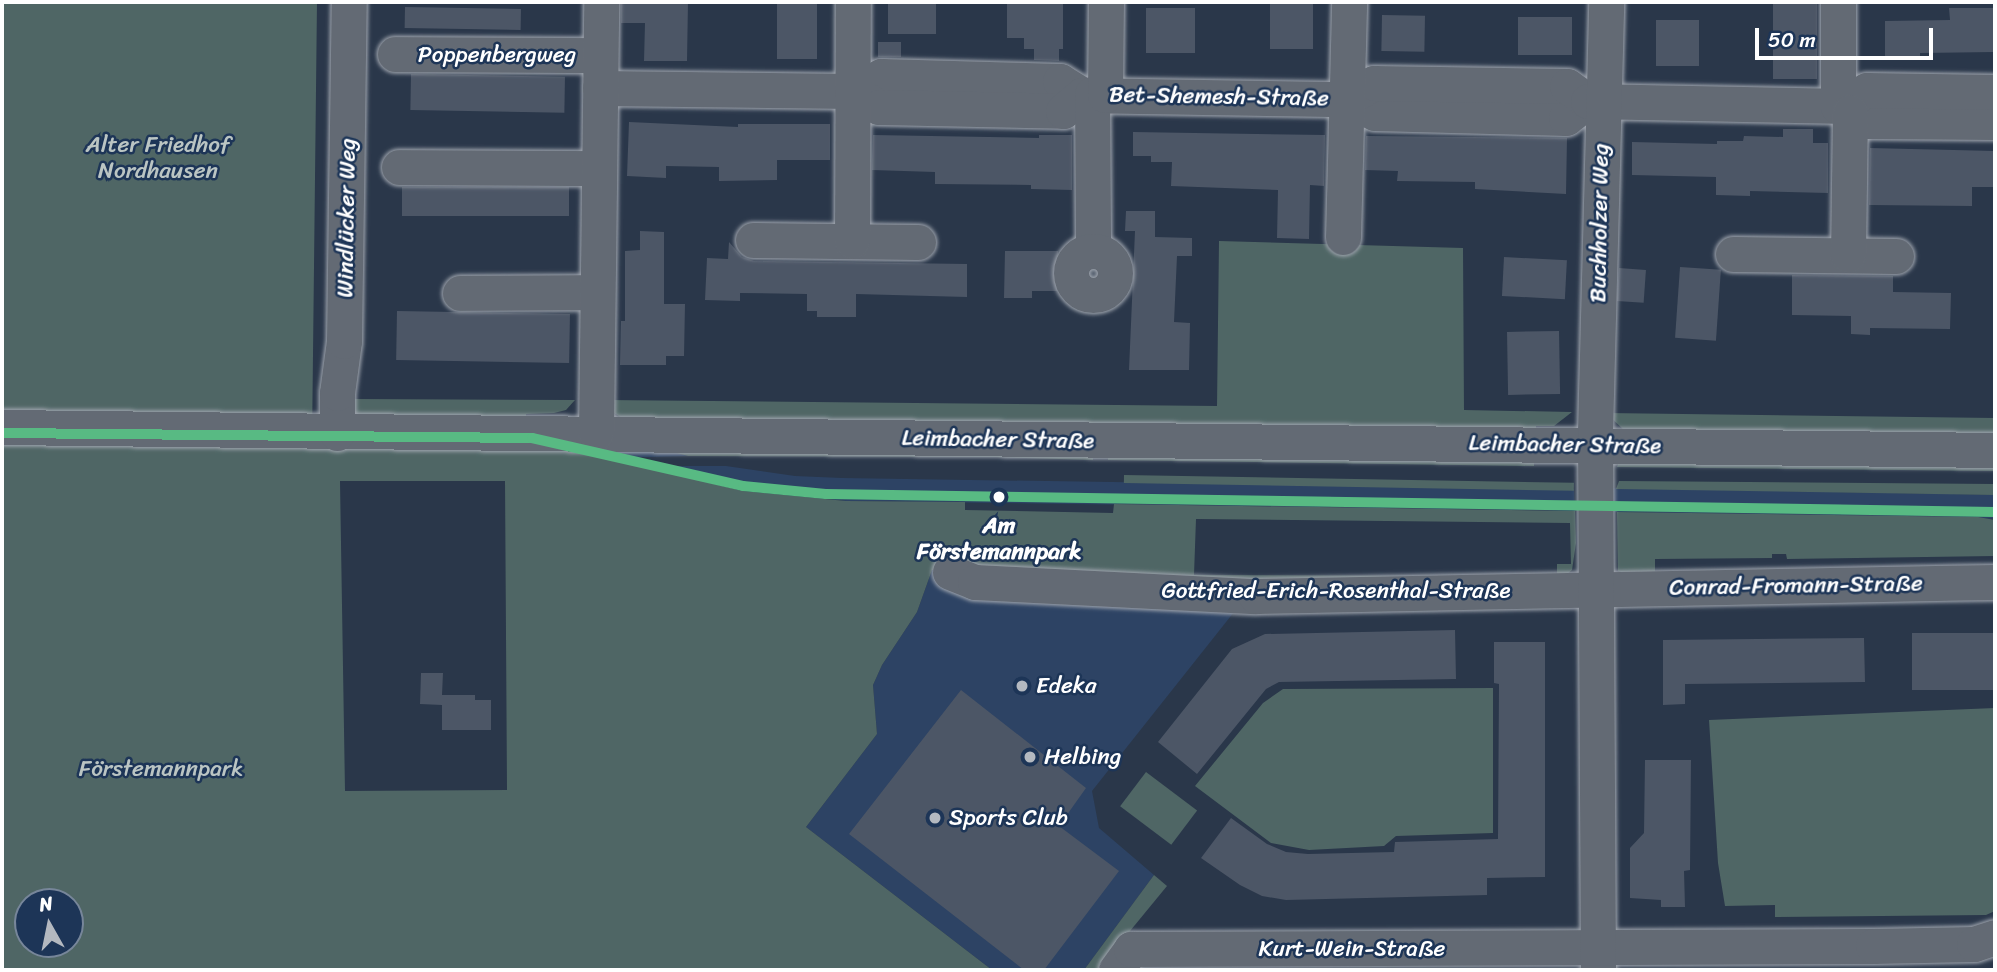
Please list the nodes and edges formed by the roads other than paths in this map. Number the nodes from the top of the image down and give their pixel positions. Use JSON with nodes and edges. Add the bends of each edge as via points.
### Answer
{"nodes":[{"id":1,"x":349,"y":2,"type":"edge"},
{"id":2,"x":601,"y":2,"type":"edge"},
{"id":3,"x":853,"y":2,"type":"edge"},
{"id":4,"x":1106,"y":2,"type":"edge"},
{"id":5,"x":1349,"y":2,"type":"edge"},
{"id":6,"x":1606,"y":2,"type":"edge"},
{"id":7,"x":1838,"y":2,"type":"edge"},
{"id":8,"x":395,"y":54,"type":"dead end"},
{"id":9,"x":600,"y":72,"type":"junction"},
{"id":10,"x":852,"y":91,"type":"junction"},
{"id":11,"x":1995,"y":92,"type":"edge"},
{"id":12,"x":1093,"y":95,"type":"junction"},
{"id":13,"x":1346,"y":99,"type":"junction"},
{"id":14,"x":1595,"y":102,"type":"junction"},
{"id":15,"x":1844,"y":109,"type":"junction"},
{"id":16,"x":1995,"y":122,"type":"edge"},
{"id":17,"x":399,"y":167,"type":"dead end"},
{"id":18,"x":599,"y":169,"type":"junction"},
{"id":19,"x":1343,"y":237,"type":"dead end"},
{"id":20,"x":753,"y":240,"type":"dead end"},
{"id":21,"x":852,"y":241,"type":"junction"},
{"id":22,"x":918,"y":242,"type":"dead end"},
{"id":23,"x":1093,"y":251,"type":"dead end"},
{"id":24,"x":1733,"y":254,"type":"dead end"},
{"id":25,"x":1848,"y":255,"type":"junction"},
{"id":26,"x":1896,"y":256,"type":"dead end"},
{"id":27,"x":597,"y":292,"type":"junction"},
{"id":28,"x":460,"y":293,"type":"dead end"},
{"id":29,"x":2,"y":427,"type":"edge"},
{"id":30,"x":337,"y":433,"type":"junction"},
{"id":31,"x":596,"y":433,"type":"junction"},
{"id":32,"x":1595,"y":444,"type":"junction"},
{"id":33,"x":1995,"y":450,"type":"edge"},
{"id":34,"x":950,"y":572,"type":"dead end"},
{"id":35,"x":1995,"y":582,"type":"edge"},
{"id":36,"x":1598,"y":590,"type":"junction"},
{"id":37,"x":1995,"y":937,"type":"edge"},
{"id":38,"x":1873,"y":958,"type":"edge"},
{"id":39,"x":1598,"y":959,"type":"edge"},
{"id":40,"x":1116,"y":970,"type":"edge"}],
"edges":[{"from":1,"to":30,"type":"street","name":"Windlücker Weg","via":[[344,341]]},
{"from":2,"to":9,"type":"street","name":"Poppenbergweg"},
{"from":3,"to":10,"type":"street"},
{"from":4,"to":12,"type":"street"},
{"from":5,"to":13,"type":"street"},
{"from":6,"to":14,"type":"street","name":"Buchholzer Weg"},
{"from":7,"to":15,"type":"street"},
{"from":8,"to":9,"type":"street","name":"Poppenbergweg"},
{"from":9,"to":10,"type":"street","name":"Bet-Shemesh-Straße"},
{"from":9,"to":18,"type":"street","name":"Poppenbergweg"},
{"from":10,"to":12,"type":"street","name":"Bet-Shemesh-Straße","via":[[881,76],[1060,80]]},
{"from":10,"to":21,"type":"street"},
{"from":11,"to":15,"type":"street","name":"Bet-Shemesh-Straße","via":[[1867,90]]},
{"from":12,"to":13,"type":"street","name":"Bet-Shemesh-Straße"},
{"from":12,"to":23,"type":"street","name":"Bet-Shemesh-Straße"},
{"from":13,"to":14,"type":"street","name":"Bet-Shemesh-Straße","via":[[1374,83],[1567,86]]},
{"from":13,"to":19,"type":"street","name":"Bet-Shemesh-Straße"},
{"from":14,"to":15,"type":"street","name":"Bet-Shemesh-Straße"},
{"from":14,"to":32,"type":"street","name":"Buchholzer Weg"},
{"from":15,"to":16,"type":"street","name":"Bet-Shemesh-Straße","via":[[1867,121]]},
{"from":15,"to":25,"type":"street"},
{"from":17,"to":18,"type":"street"},
{"from":18,"to":27,"type":"street","name":"Poppenbergweg"},
{"from":20,"to":21,"type":"street"},
{"from":21,"to":22,"type":"street"},
{"from":24,"to":25,"type":"street"},
{"from":25,"to":26,"type":"street"},
{"from":27,"to":28,"type":"street"},
{"from":27,"to":31,"type":"street","name":"Poppenbergweg"},
{"from":29,"to":30,"type":"street","name":"Leimbacher Straße"},
{"from":30,"to":31,"type":"street","name":"Leimbacher Straße"},
{"from":31,"to":32,"type":"street","name":"Leimbacher Straße"},
{"from":32,"to":33,"type":"street","name":"Leimbacher Straße"},
{"from":32,"to":36,"type":"street"},
{"from":34,"to":36,"type":"street","name":"Gottfried-Erich-Rosenthal-Straße","via":[[975,582],[1256,596]]},
{"from":35,"to":36,"type":"street","name":"Conrad-Fromann-Straße"},
{"from":36,"to":39,"type":"street"},
{"from":37,"to":38,"type":"street"},
{"from":38,"to":39,"type":"street"},
{"from":39,"to":40,"type":"street","name":"Kurt-Wein-Straße","via":[[1131,949]]}]}
